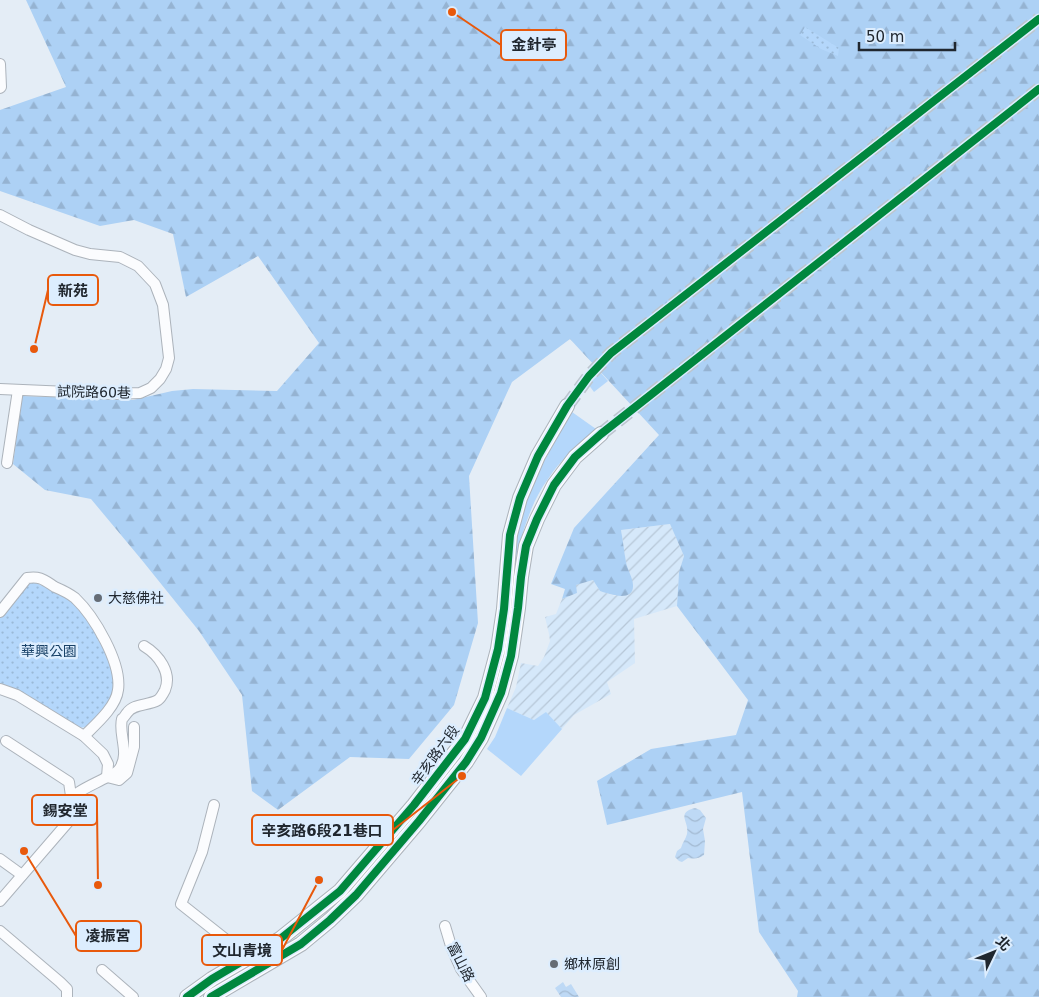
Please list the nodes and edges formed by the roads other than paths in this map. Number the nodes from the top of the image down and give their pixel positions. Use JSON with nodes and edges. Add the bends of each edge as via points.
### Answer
{"nodes":[{"id":1,"x":0,"y":64,"type":"edge"},
{"id":2,"x":1,"y":87,"type":"edge"},
{"id":3,"x":0,"y":215,"type":"edge"},
{"id":4,"x":0,"y":389,"type":"edge"},
{"id":5,"x":18,"y":390,"type":"junction"},
{"id":6,"x":566,"y":406,"type":"tunnel mouth"},
{"id":7,"x":601,"y":434,"type":"tunnel mouth"},
{"id":8,"x":7,"y":463,"type":"dead end"},
{"id":9,"x":0,"y":612,"type":"edge"},
{"id":10,"x":144,"y":646,"type":"dead end"},
{"id":11,"x":0,"y":689,"type":"edge"},
{"id":12,"x":134,"y":727,"type":"dead end"},
{"id":13,"x":84,"y":736,"type":"junction"},
{"id":14,"x":6,"y":741,"type":"dead end"},
{"id":15,"x":107,"y":778,"type":"junction"},
{"id":16,"x":71,"y":796,"type":"junction"},
{"id":17,"x":214,"y":805,"type":"dead end"},
{"id":18,"x":0,"y":859,"type":"edge"},
{"id":19,"x":22,"y":875,"type":"junction"},
{"id":20,"x":0,"y":901,"type":"edge"},
{"id":21,"x":445,"y":926,"type":"dead end"},
{"id":22,"x":0,"y":931,"type":"edge"},
{"id":23,"x":248,"y":958,"type":"junction"},
{"id":24,"x":102,"y":970,"type":"dead end"},
{"id":25,"x":67,"y":997,"type":"edge"},
{"id":26,"x":134,"y":997,"type":"edge"},
{"id":27,"x":187,"y":997,"type":"edge"},
{"id":28,"x":211,"y":997,"type":"edge"},
{"id":29,"x":481,"y":997,"type":"edge"}],
"edges":[{"from":1,"to":2,"type":"street"},
{"from":3,"to":5,"type":"street","name":"試院路60巷","via":[[75,250],[120,257],[138,266],[155,284],[163,305],[169,358],[160,379],[140,393]]},
{"from":4,"to":5,"type":"street","name":"試院路60巷"},
{"from":5,"to":8,"type":"street"},
{"from":6,"to":23,"type":"main road","name":"辛亥路六段","via":[[538,456],[520,498],[510,535],[498,649],[485,698],[464,739],[414,805],[340,891],[280,939]]},
{"from":7,"to":28,"type":"main road","name":"辛亥路六段","via":[[575,457],[554,485],[536,518],[526,546],[511,656],[501,693],[481,738],[466,762],[356,895],[330,920],[301,944]]},
{"from":9,"to":13,"type":"street","via":[[27,578],[37,577],[74,598],[101,632],[119,678],[118,692],[113,704]]},
{"from":10,"to":15,"type":"street","via":[[164,668],[166,688],[158,700],[129,710],[122,719],[123,758],[120,768]]},
{"from":11,"to":13,"type":"street","via":[[17,695]]},
{"from":12,"to":15,"type":"street","via":[[134,747],[126,773],[119,780]]},
{"from":13,"to":15,"type":"street","via":[[103,754],[108,764]]},
{"from":14,"to":16,"type":"street","via":[[69,782]]},
{"from":15,"to":16,"type":"street"},
{"from":16,"to":19,"type":"street","via":[[66,804],[68,821]]},
{"from":17,"to":23,"type":"street","via":[[202,852],[181,904]]},
{"from":18,"to":19,"type":"street"},
{"from":19,"to":20,"type":"street"},
{"from":21,"to":29,"type":"street","name":"富山路","via":[[461,969]]},
{"from":22,"to":25,"type":"street","via":[[60,982],[67,990]]},
{"from":23,"to":27,"type":"main road","name":"辛亥路六段"},
{"from":24,"to":26,"type":"street"}]}
